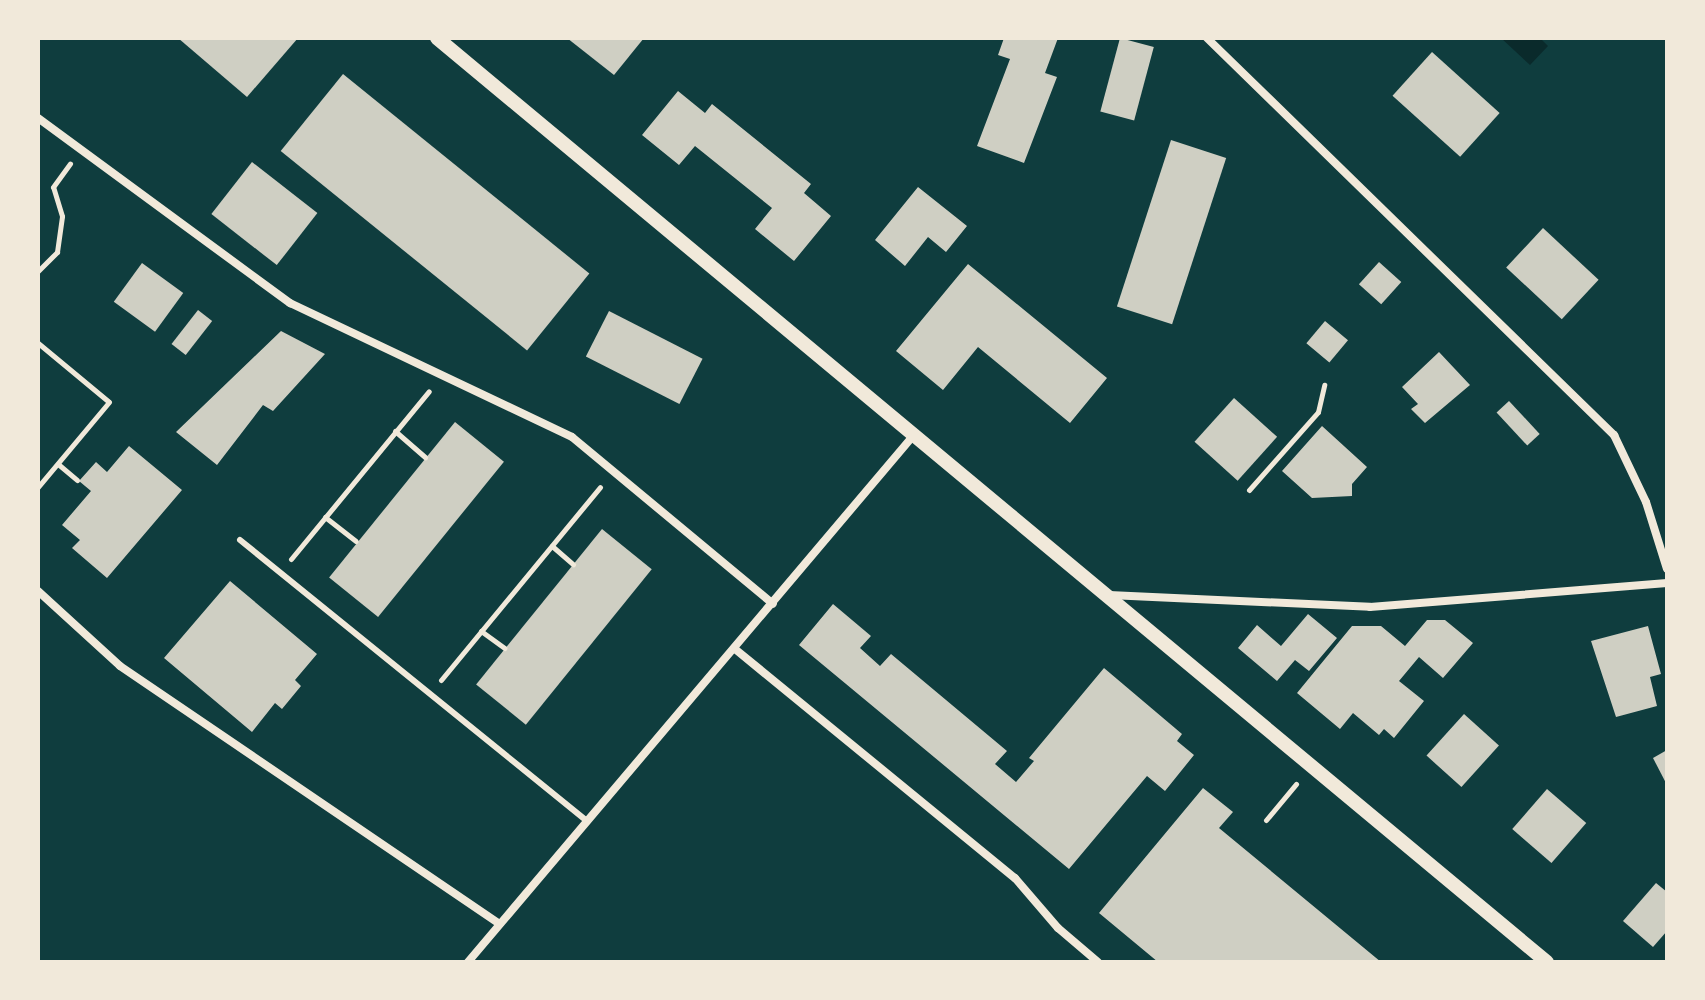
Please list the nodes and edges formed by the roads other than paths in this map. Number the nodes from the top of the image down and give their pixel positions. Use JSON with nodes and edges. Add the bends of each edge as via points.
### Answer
{"nodes":[{"id":1,"x":437,"y":38,"type":"edge"},
{"id":2,"x":1207,"y":38,"type":"edge"},
{"id":3,"x":38,"y":118,"type":"edge"},
{"id":4,"x":913,"y":436,"type":"junction"},
{"id":5,"x":240,"y":540,"type":"dead end"},
{"id":6,"x":1667,"y":569,"type":"edge"},
{"id":7,"x":1667,"y":583,"type":"edge"},
{"id":8,"x":38,"y":591,"type":"edge"},
{"id":9,"x":1105,"y":594,"type":"junction"},
{"id":10,"x":773,"y":604,"type":"junction"},
{"id":11,"x":735,"y":649,"type":"junction"},
{"id":12,"x":587,"y":821,"type":"junction"},
{"id":13,"x":500,"y":924,"type":"junction"},
{"id":14,"x":468,"y":962,"type":"edge"},
{"id":15,"x":1098,"y":962,"type":"edge"},
{"id":16,"x":1547,"y":962,"type":"edge"}],
"edges":[{"from":1,"to":4,"type":"street"},
{"from":2,"to":6,"type":"street","via":[[1614,435],[1646,502]]},
{"from":3,"to":10,"type":"street","via":[[290,303],[572,437]]},
{"from":4,"to":9,"type":"street"},
{"from":4,"to":10,"type":"street"},
{"from":5,"to":12,"type":"lane"},
{"from":7,"to":9,"type":"street","via":[[1370,607]]},
{"from":8,"to":13,"type":"street","via":[[120,666]]},
{"from":9,"to":16,"type":"street"},
{"from":10,"to":11,"type":"street"},
{"from":11,"to":12,"type":"street"},
{"from":11,"to":15,"type":"street","via":[[1015,878],[1058,928]]},
{"from":12,"to":13,"type":"street"},
{"from":13,"to":14,"type":"street"}]}
